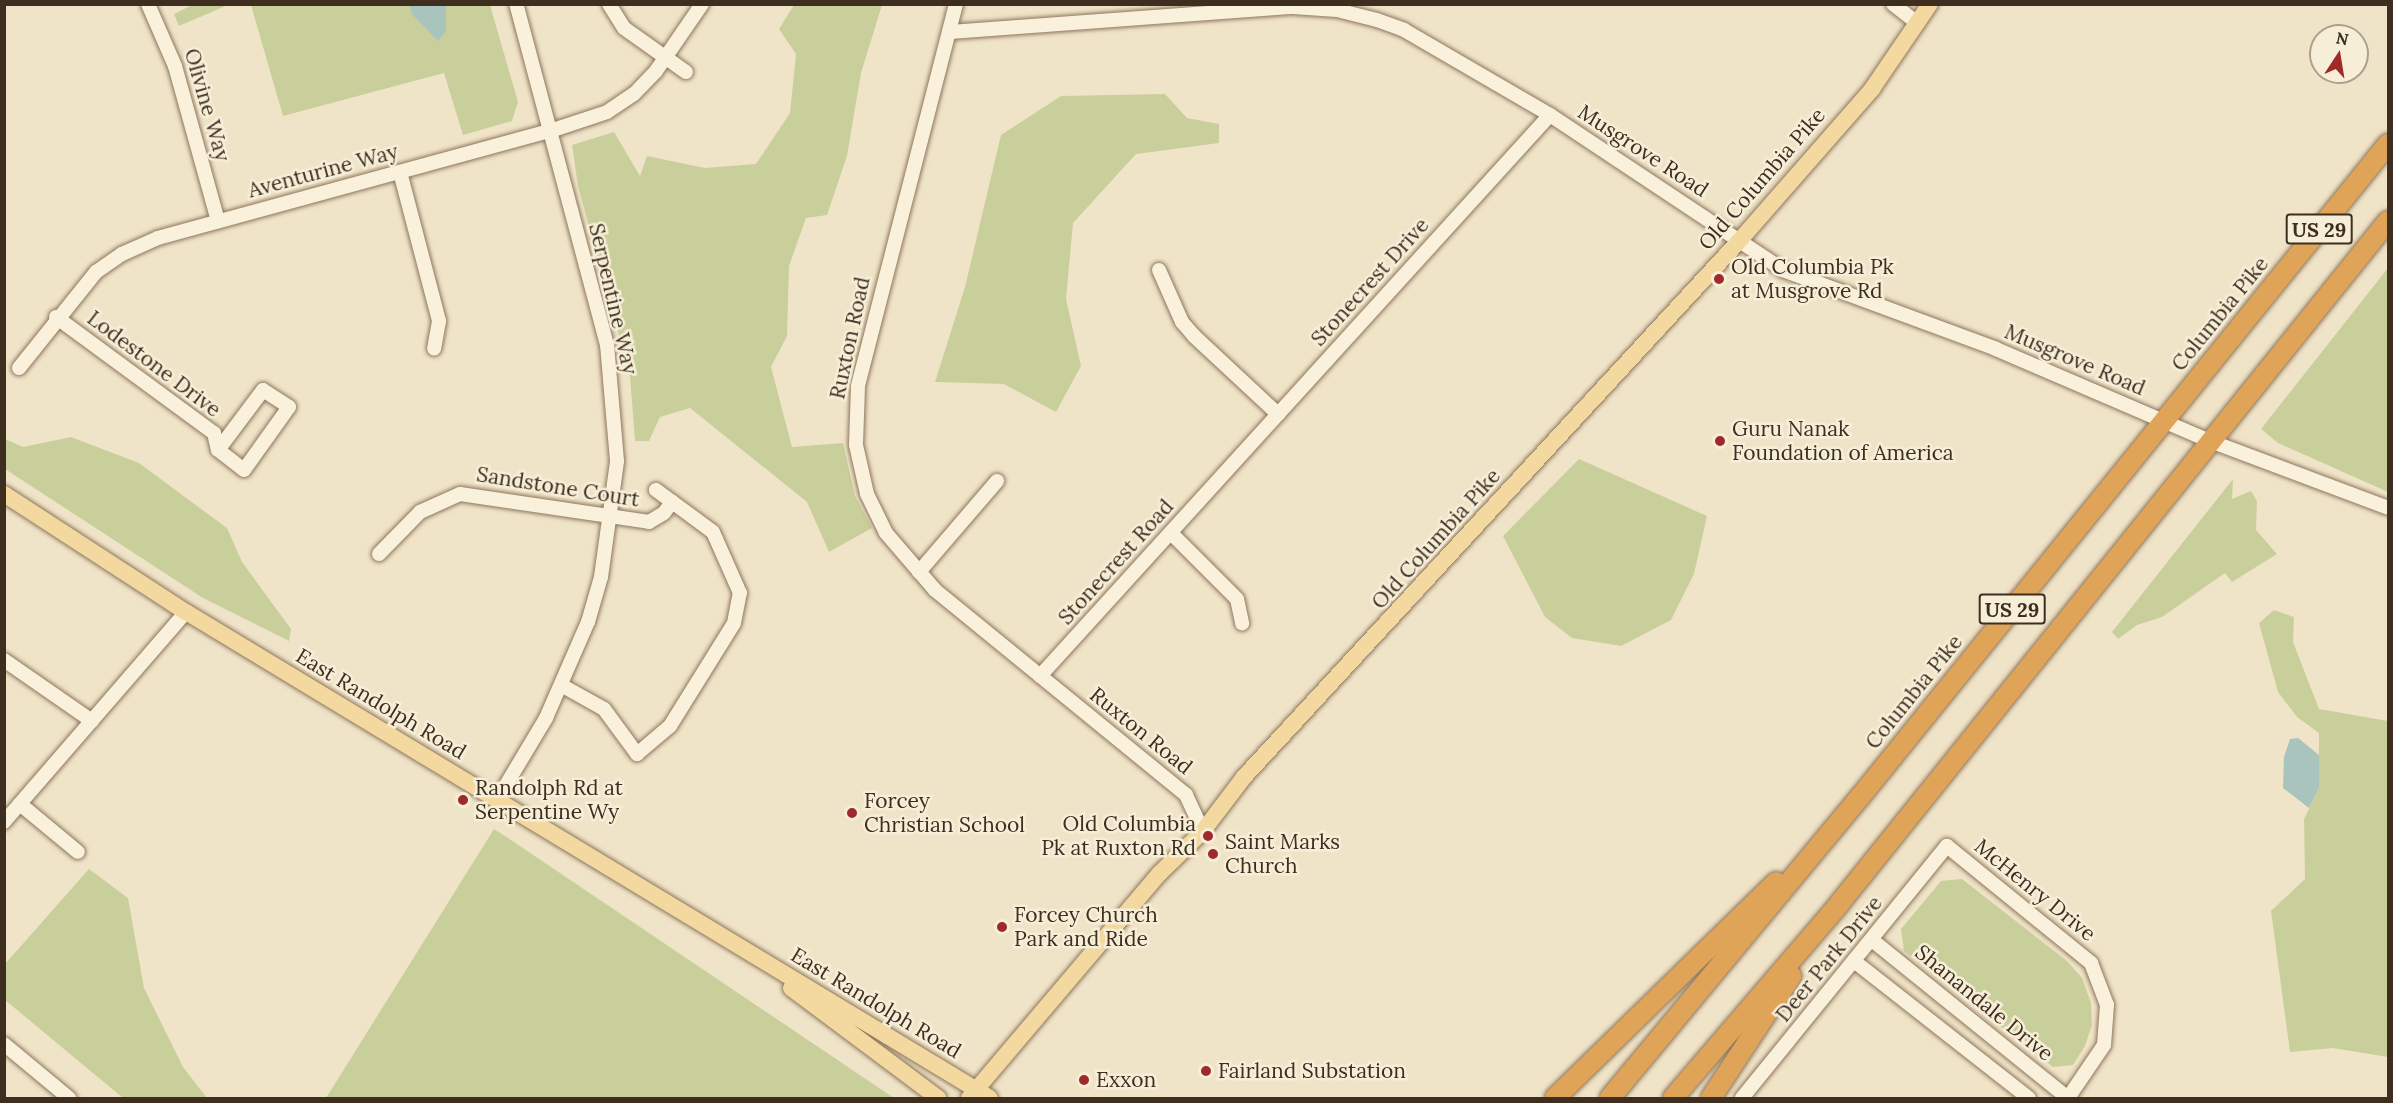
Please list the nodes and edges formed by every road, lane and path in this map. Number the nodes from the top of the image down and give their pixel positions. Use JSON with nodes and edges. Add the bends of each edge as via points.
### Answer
{"nodes":[{"id":1,"x":148,"y":4,"type":"edge"},
{"id":2,"x":516,"y":4,"type":"edge"},
{"id":3,"x":609,"y":4,"type":"edge"},
{"id":4,"x":702,"y":4,"type":"edge"},
{"id":5,"x":956,"y":4,"type":"edge"},
{"id":6,"x":1893,"y":4,"type":"edge"},
{"id":7,"x":1930,"y":4,"type":"edge"},
{"id":8,"x":1917,"y":23,"type":"junction"},
{"id":9,"x":950,"y":32,"type":"junction"},
{"id":10,"x":667,"y":56,"type":"junction"},
{"id":11,"x":686,"y":72,"type":"dead end"},
{"id":12,"x":1550,"y":115,"type":"junction"},
{"id":13,"x":550,"y":131,"type":"junction"},
{"id":14,"x":2388,"y":144,"type":"edge"},
{"id":15,"x":400,"y":172,"type":"junction"},
{"id":16,"x":218,"y":221,"type":"junction"},
{"id":17,"x":2388,"y":221,"type":"edge"},
{"id":18,"x":1740,"y":240,"type":"junction"},
{"id":19,"x":1159,"y":270,"type":"dead end"},
{"id":20,"x":56,"y":317,"type":"junction"},
{"id":21,"x":434,"y":349,"type":"dead end"},
{"id":22,"x":19,"y":368,"type":"dead end"},
{"id":23,"x":1278,"y":414,"type":"junction"},
{"id":24,"x":2164,"y":420,"type":"junction"},
{"id":25,"x":2211,"y":441,"type":"junction"},
{"id":26,"x":218,"y":450,"type":"junction"},
{"id":27,"x":1223,"y":477,"type":"joint"},
{"id":28,"x":997,"y":481,"type":"dead end"},
{"id":29,"x":656,"y":490,"type":"dead end"},
{"id":30,"x":4,"y":494,"type":"edge"},
{"id":31,"x":672,"y":502,"type":"junction"},
{"id":32,"x":2388,"y":508,"type":"edge"},
{"id":33,"x":611,"y":519,"type":"junction"},
{"id":34,"x":1171,"y":533,"type":"junction"},
{"id":35,"x":379,"y":554,"type":"dead end"},
{"id":36,"x":919,"y":572,"type":"junction"},
{"id":37,"x":186,"y":612,"type":"junction"},
{"id":38,"x":1242,"y":622,"type":"dead end"},
{"id":39,"x":4,"y":660,"type":"edge"},
{"id":40,"x":1040,"y":676,"type":"junction"},
{"id":41,"x":561,"y":685,"type":"junction"},
{"id":42,"x":92,"y":721,"type":"junction"},
{"id":43,"x":1860,"y":797,"type":"junction"},
{"id":44,"x":496,"y":800,"type":"junction"},
{"id":45,"x":20,"y":804,"type":"junction"},
{"id":46,"x":4,"y":822,"type":"edge"},
{"id":47,"x":1203,"y":831,"type":"junction"},
{"id":48,"x":1947,"y":846,"type":"joint"},
{"id":49,"x":78,"y":852,"type":"dead end"},
{"id":50,"x":1839,"y":904,"type":"junction"},
{"id":51,"x":1872,"y":940,"type":"junction"},
{"id":52,"x":738,"y":946,"type":"junction"},
{"id":53,"x":1854,"y":961,"type":"junction"},
{"id":54,"x":4,"y":1044,"type":"edge"},
{"id":55,"x":979,"y":1096,"type":"edge"},
{"id":56,"x":69,"y":1098,"type":"edge"},
{"id":57,"x":938,"y":1098,"type":"edge"},
{"id":58,"x":1555,"y":1098,"type":"edge"},
{"id":59,"x":1610,"y":1098,"type":"edge"},
{"id":60,"x":1673,"y":1098,"type":"edge"},
{"id":61,"x":1711,"y":1098,"type":"edge"},
{"id":62,"x":1742,"y":1098,"type":"edge"},
{"id":63,"x":2029,"y":1098,"type":"edge"},
{"id":64,"x":2068,"y":1098,"type":"edge"}],
"edges":[{"from":1,"to":16,"type":"street","name":"Olivine Way","via":[[175,66]]},
{"from":2,"to":13,"type":"street","name":"Serpentine Way"},
{"from":3,"to":10,"type":"street","via":[[624,28]]},
{"from":4,"to":10,"type":"street","name":"Aventurine Way"},
{"from":5,"to":9,"type":"street","name":"Ruxton Road"},
{"from":6,"to":8,"type":"street"},
{"from":7,"to":8,"type":"main road","name":"Old Columbia Pike"},
{"from":8,"to":18,"type":"main road","name":"Old Columbia Pike","via":[[1872,89]]},
{"from":9,"to":12,"type":"street","name":"Musgrove Road","via":[[1293,7],[1336,10],[1404,30]]},
{"from":9,"to":36,"type":"street","name":"Ruxton Road","via":[[873,320],[854,421],[867,494],[886,533]]},
{"from":10,"to":11,"type":"street"},
{"from":10,"to":13,"type":"street","name":"Aventurine Way","via":[[634,94],[607,112]]},
{"from":12,"to":18,"type":"street","name":"Musgrove Road"},
{"from":12,"to":23,"type":"street","name":"Stonecrest Drive"},
{"from":13,"to":15,"type":"street","name":"Aventurine Way"},
{"from":13,"to":33,"type":"street","name":"Serpentine Way","via":[[607,345],[617,461]]},
{"from":14,"to":24,"type":"highway","name":"Columbia Pike","number":"US 29"},
{"from":15,"to":16,"type":"street","name":"Aventurine Way"},
{"from":15,"to":21,"type":"street","via":[[439,321]]},
{"from":16,"to":20,"type":"street","name":"Aventurine Way","via":[[158,238],[122,254],[96,272]]},
{"from":17,"to":25,"type":"highway","number":"US 29"},
{"from":18,"to":24,"type":"street","name":"Musgrove Road","via":[[1783,270],[1996,348]]},
{"from":18,"to":47,"type":"main road","name":"Old Columbia Pike","via":[[1244,777]]},
{"from":19,"to":23,"type":"street","via":[[1182,322]]},
{"from":20,"to":22,"type":"street","name":"Aventurine Way"},
{"from":20,"to":26,"type":"street","name":"Lodestone Drive","via":[[214,433]]},
{"from":23,"to":27,"type":"street","name":"Stonecrest Drive"},
{"from":24,"to":25,"type":"street","name":"Musgrove Road"},
{"from":24,"to":43,"type":"highway","name":"Columbia Pike","number":"US 29"},
{"from":25,"to":32,"type":"street","name":"Musgrove Road"},
{"from":25,"to":50,"type":"highway","number":"US 29"},
{"from":26,"to":26,"type":"street","name":"Lodestone Drive","via":[[244,470],[289,407],[263,390]]},
{"from":27,"to":34,"type":"street","name":"Stonecrest Road"},
{"from":28,"to":36,"type":"street"},
{"from":29,"to":31,"type":"street"},
{"from":30,"to":37,"type":"main road","name":"East Randolph Road"},
{"from":31,"to":33,"type":"street","name":"Sandstone Court","via":[[664,513],[649,522]]},
{"from":31,"to":41,"type":"street","via":[[713,532],[741,593],[734,622],[670,726],[636,754],[604,709]]},
{"from":33,"to":35,"type":"street","name":"Sandstone Court","via":[[460,494],[420,512]]},
{"from":33,"to":41,"type":"street","name":"Serpentine Way","via":[[598,588]]},
{"from":34,"to":38,"type":"street","via":[[1237,600]]},
{"from":34,"to":40,"type":"street","name":"Stonecrest Road"},
{"from":36,"to":40,"type":"street","name":"Ruxton Road","via":[[935,590]]},
{"from":37,"to":42,"type":"street"},
{"from":37,"to":44,"type":"main road","name":"East Randolph Road"},
{"from":39,"to":42,"type":"street"},
{"from":40,"to":47,"type":"street","name":"Ruxton Road","via":[[1186,795]]},
{"from":41,"to":44,"type":"street","name":"Serpentine Way"},
{"from":42,"to":45,"type":"street"},
{"from":43,"to":58,"type":"highway"},
{"from":43,"to":59,"type":"highway","name":"Columbia Pike","number":"US 29"},
{"from":44,"to":52,"type":"main road","name":"East Randolph Road"},
{"from":45,"to":46,"type":"street"},
{"from":45,"to":49,"type":"street"},
{"from":47,"to":55,"type":"main road","name":"Old Columbia Pike","via":[[1160,874]]},
{"from":48,"to":51,"type":"street","name":"Deer Park Drive"},
{"from":48,"to":64,"type":"street","name":"McHenry Drive","via":[[2091,963],[2107,1005],[2104,1045]]},
{"from":50,"to":60,"type":"highway","number":"US 29"},
{"from":50,"to":61,"type":"highway"},
{"from":51,"to":53,"type":"street","name":"Deer Park Drive"},
{"from":51,"to":64,"type":"street","name":"Shanandale Drive"},
{"from":52,"to":55,"type":"main road","name":"East Randolph Road"},
{"from":52,"to":57,"type":"main road","name":"East Randolph Road"},
{"from":53,"to":62,"type":"street","name":"Deer Park Drive"},
{"from":53,"to":63,"type":"street"},
{"from":54,"to":56,"type":"street"}]}
